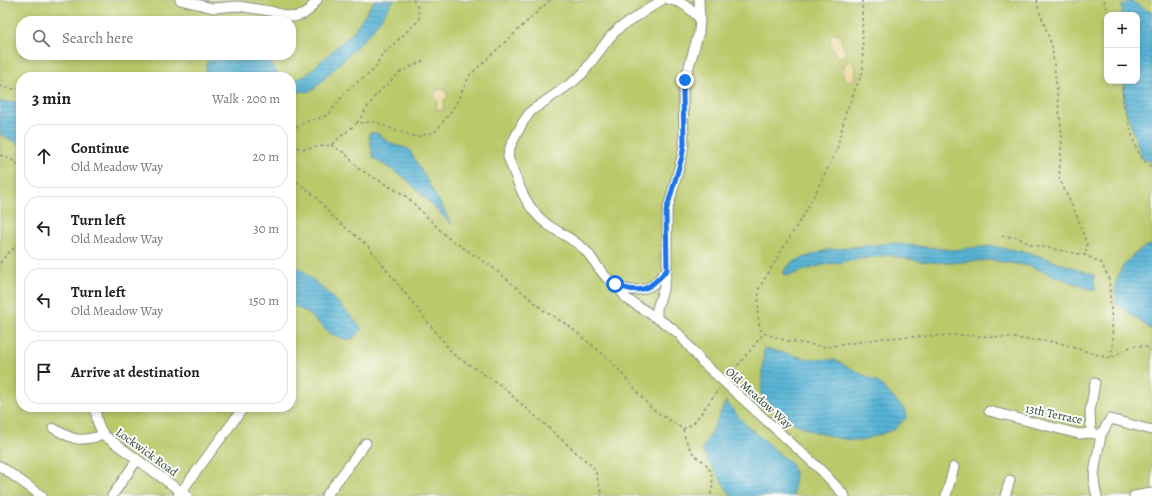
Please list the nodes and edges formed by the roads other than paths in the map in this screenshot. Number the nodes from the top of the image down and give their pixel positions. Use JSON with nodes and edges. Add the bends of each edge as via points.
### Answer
{"nodes":[{"id":1,"x":180,"y":0,"type":"edge"},
{"id":2,"x":317,"y":0,"type":"edge"},
{"id":3,"x":665,"y":0,"type":"edge"},
{"id":4,"x":699,"y":0,"type":"edge"},
{"id":5,"x":288,"y":16,"type":"edge"},
{"id":6,"x":296,"y":16,"type":"edge"},
{"id":7,"x":700,"y":19,"type":"junction"},
{"id":8,"x":667,"y":270,"type":"junction"},
{"id":9,"x":615,"y":284,"type":"junction"},
{"id":10,"x":657,"y":317,"type":"junction"},
{"id":11,"x":1095,"y":383,"type":"dead end"},
{"id":12,"x":989,"y":411,"type":"dead end"},
{"id":13,"x":96,"y":412,"type":"edge"},
{"id":14,"x":240,"y":412,"type":"edge"},
{"id":15,"x":53,"y":428,"type":"dead end"},
{"id":16,"x":1152,"y":430,"type":"edge"},
{"id":17,"x":1091,"y":433,"type":"junction"},
{"id":18,"x":104,"y":435,"type":"junction"},
{"id":19,"x":1101,"y":435,"type":"junction"},
{"id":20,"x":366,"y":443,"type":"dead end"},
{"id":21,"x":137,"y":460,"type":"junction"},
{"id":22,"x":0,"y":466,"type":"edge"},
{"id":23,"x":954,"y":467,"type":"dead end"},
{"id":24,"x":1010,"y":480,"type":"dead end"},
{"id":25,"x":1152,"y":493,"type":"edge"},
{"id":26,"x":182,"y":495,"type":"edge"},
{"id":27,"x":42,"y":496,"type":"edge"},
{"id":28,"x":112,"y":496,"type":"edge"},
{"id":29,"x":326,"y":496,"type":"edge"},
{"id":30,"x":845,"y":496,"type":"edge"},
{"id":31,"x":946,"y":496,"type":"edge"},
{"id":32,"x":1005,"y":496,"type":"edge"},
{"id":33,"x":1097,"y":496,"type":"edge"},
{"id":34,"x":1134,"y":496,"type":"edge"}],
"edges":[{"from":1,"to":5,"type":"street","via":[[213,8],[238,6],[270,10]]},
{"from":2,"to":6,"type":"street","via":[[304,14]]},
{"from":3,"to":7,"type":"street","name":"Old Meadow Way","via":[[684,4]]},
{"from":3,"to":9,"type":"street","name":"Old Meadow Way","via":[[619,28],[573,82],[531,111],[508,151],[522,193],[530,207],[548,224],[585,250],[607,278]]},
{"from":4,"to":7,"type":"street"},
{"from":7,"to":8,"type":"street","via":[[698,38],[683,92],[682,157],[666,211]]},
{"from":8,"to":9,"type":"street","name":"Old Meadow Way","via":[[652,285],[640,290],[625,289]]},
{"from":8,"to":10,"type":"street"},
{"from":9,"to":10,"type":"street","name":"Old Meadow Way","via":[[627,299]]},
{"from":10,"to":30,"type":"street","name":"Old Meadow Way","via":[[679,334],[702,362]]},
{"from":11,"to":17,"type":"street","via":[[1090,411]]},
{"from":12,"to":17,"type":"street","name":"13th Terrace","via":[[1079,434]]},
{"from":13,"to":18,"type":"street","name":"Lockwick Road","via":[[98,426]]},
{"from":14,"to":26,"type":"street"},
{"from":15,"to":18,"type":"street","via":[[74,440]]},
{"from":16,"to":19,"type":"street","via":[[1110,419]]},
{"from":17,"to":19,"type":"street","name":"13th Terrace"},
{"from":18,"to":21,"type":"street","name":"Lockwick Road"},
{"from":19,"to":33,"type":"street","via":[[1094,476]]},
{"from":20,"to":29,"type":"street"},
{"from":21,"to":26,"type":"street","name":"Lockwick Road"},
{"from":21,"to":28,"type":"street"},
{"from":22,"to":27,"type":"street"},
{"from":23,"to":31,"type":"street"},
{"from":24,"to":32,"type":"street"},
{"from":25,"to":34,"type":"street"}]}
